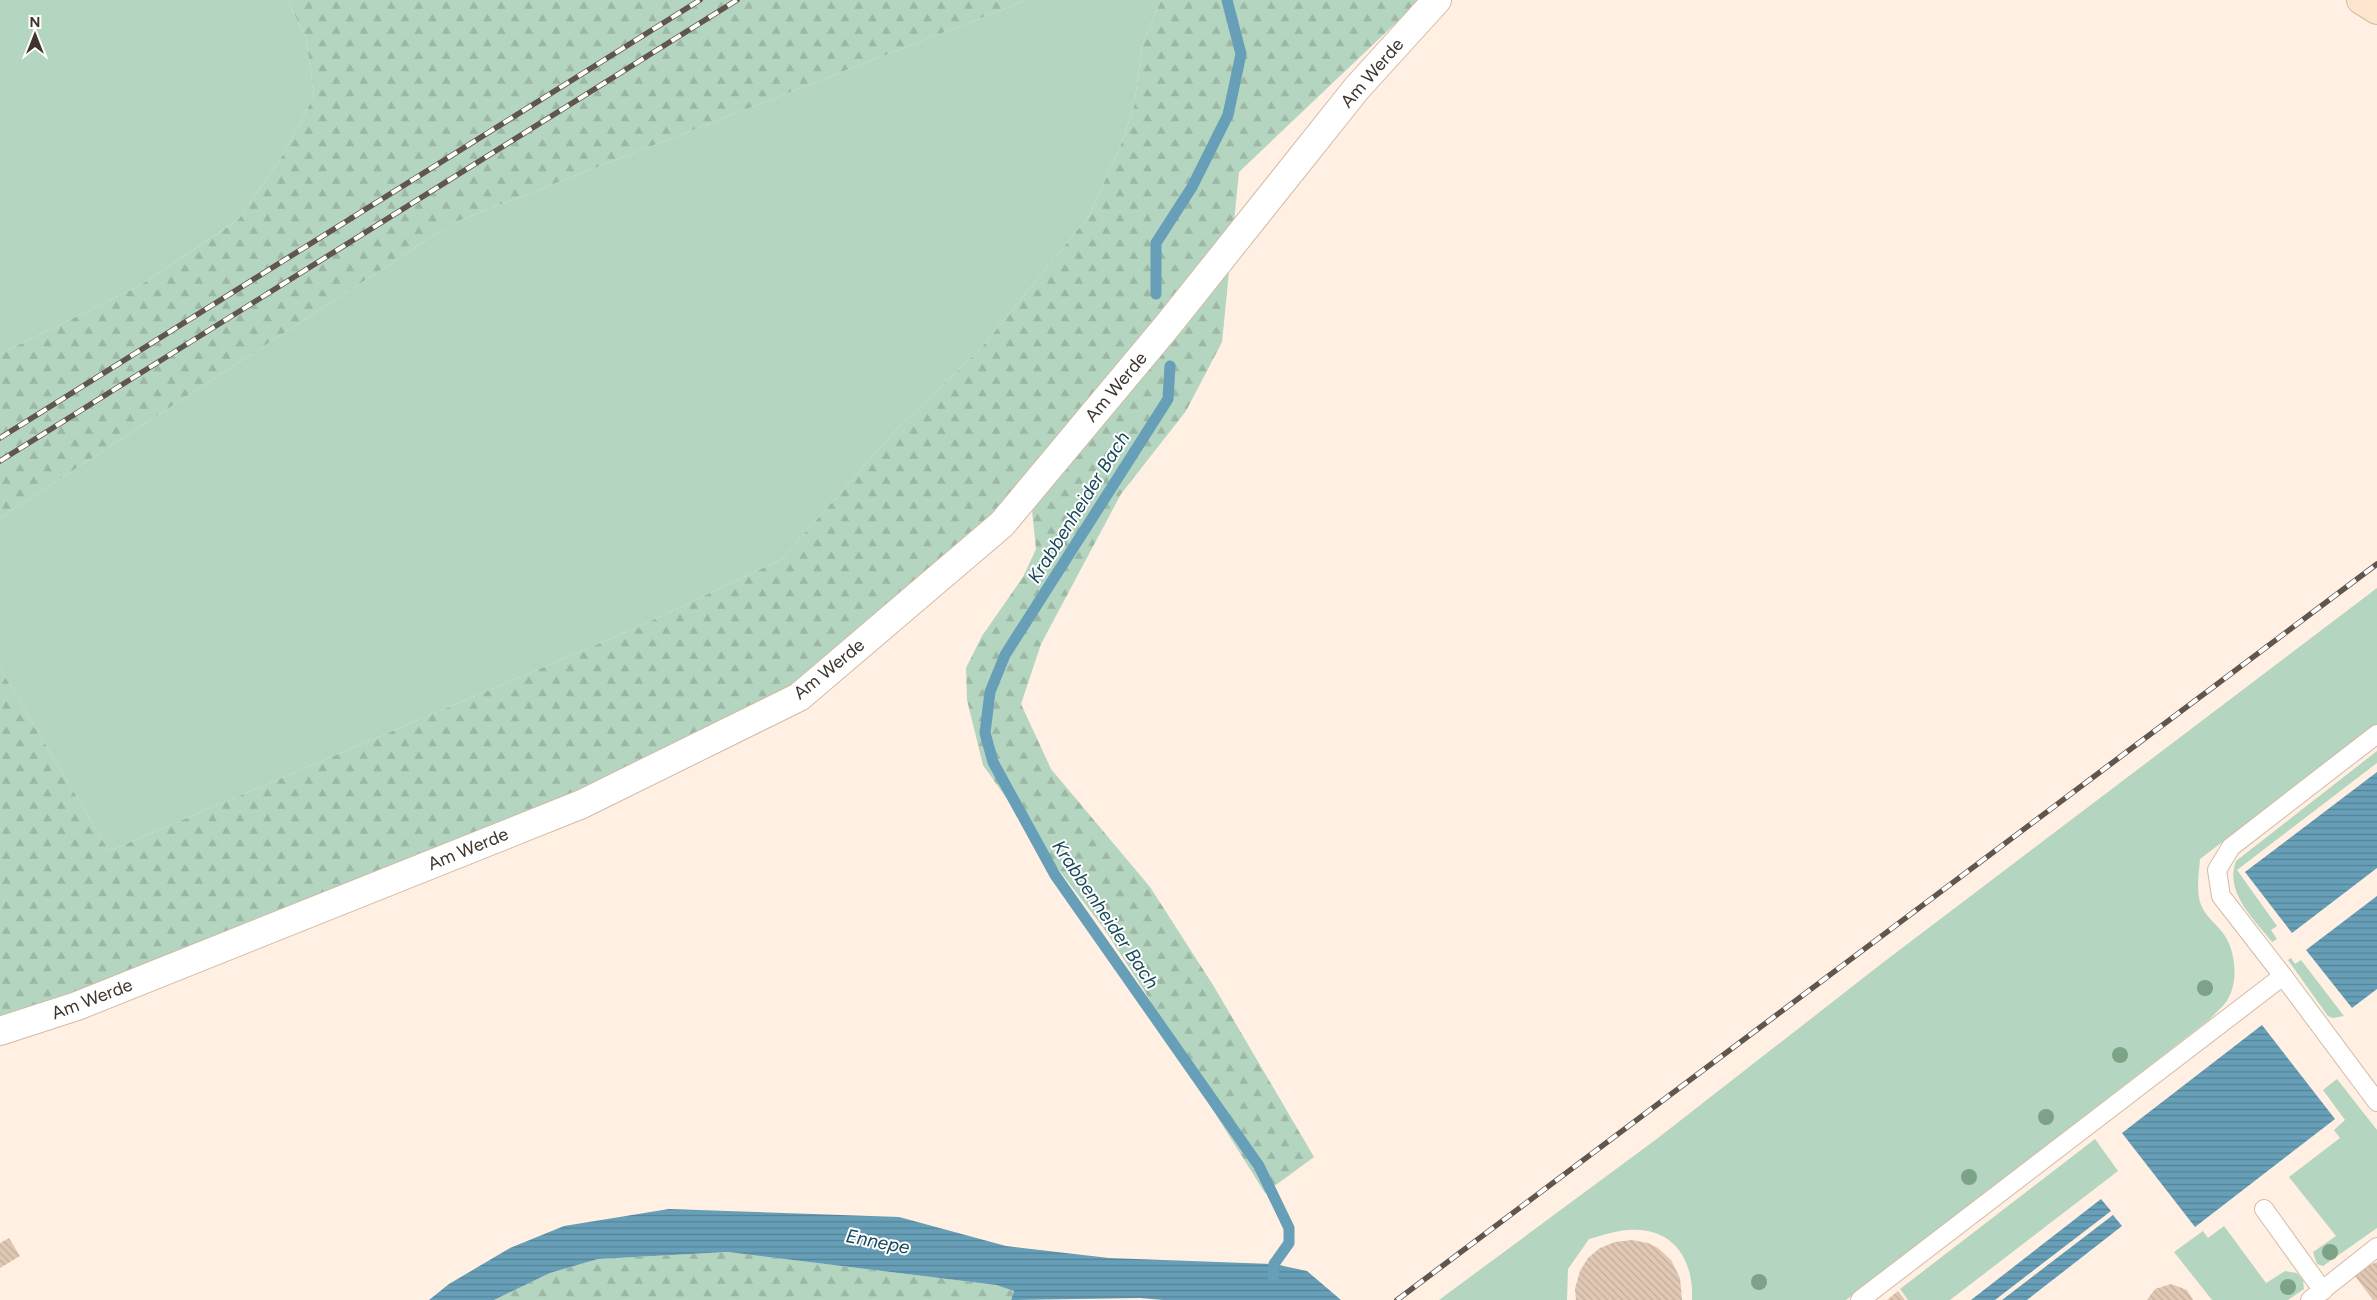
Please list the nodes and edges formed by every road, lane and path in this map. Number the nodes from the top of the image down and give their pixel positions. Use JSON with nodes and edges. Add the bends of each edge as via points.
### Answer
{"nodes":[{"id":1,"x":1437,"y":0,"type":"edge"},
{"id":2,"x":2361,"y":0,"type":"edge"},
{"id":3,"x":2377,"y":10,"type":"edge"},
{"id":4,"x":2377,"y":734,"type":"edge"},
{"id":5,"x":2283,"y":976,"type":"junction"},
{"id":6,"x":0,"y":1031,"type":"edge"},
{"id":7,"x":2377,"y":1102,"type":"edge"},
{"id":8,"x":2264,"y":1209,"type":"dead end"},
{"id":9,"x":2377,"y":1247,"type":"edge"},
{"id":10,"x":2316,"y":1295,"type":"edge"},
{"id":11,"x":1860,"y":1300,"type":"edge"}],
"edges":[{"from":1,"to":6,"type":"street","name":"Am Werde","via":[[1357,88],[1168,325],[1002,524],[799,696],[582,804],[77,1006]]},
{"from":2,"to":3,"type":"main road"},
{"from":4,"to":5,"type":"lane","via":[[2231,847],[2217,870],[2221,896]]},
{"from":5,"to":7,"type":"lane"},
{"from":5,"to":11,"type":"lane"},
{"from":8,"to":10,"type":"lane"},
{"from":9,"to":10,"type":"lane"}]}
